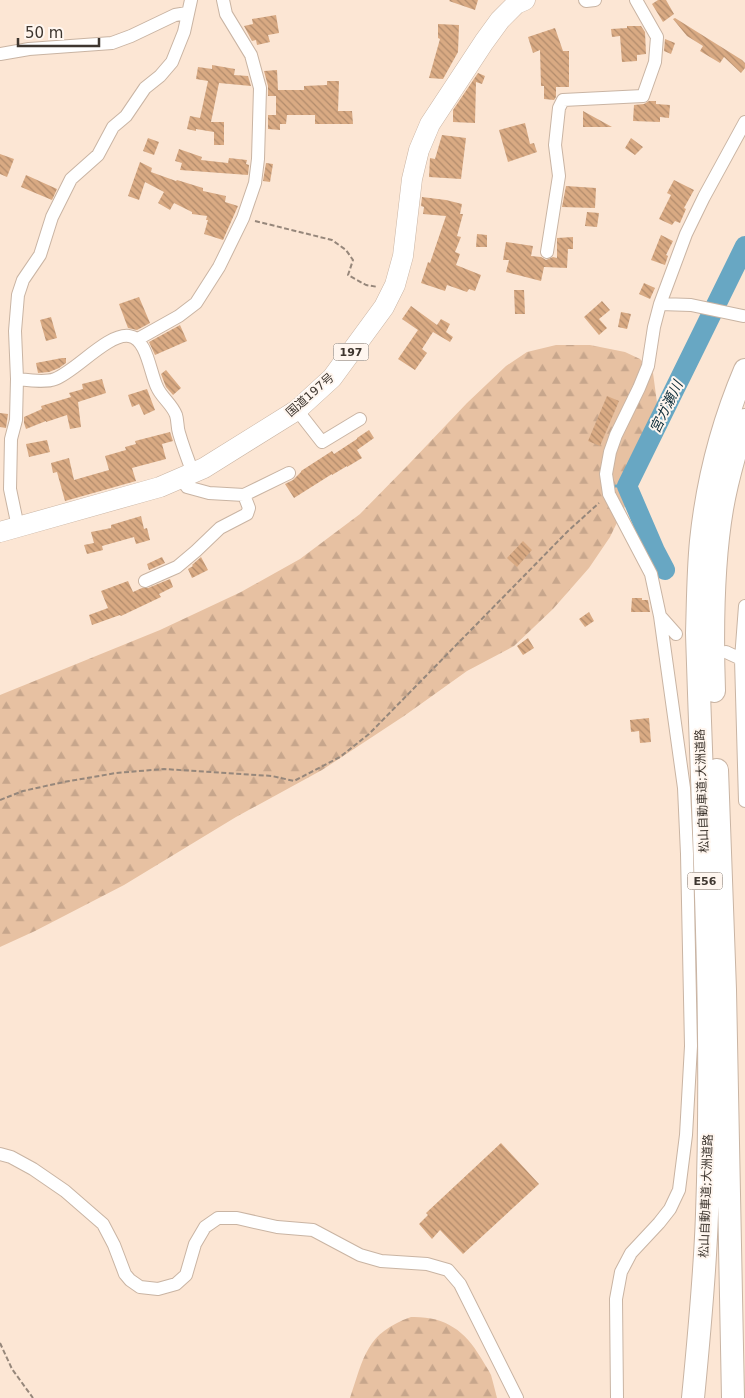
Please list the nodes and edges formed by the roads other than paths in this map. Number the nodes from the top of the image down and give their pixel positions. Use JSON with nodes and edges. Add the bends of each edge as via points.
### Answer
{"nodes":[{"id":1,"x":190,"y":0,"type":"edge"},
{"id":2,"x":223,"y":0,"type":"edge"},
{"id":3,"x":585,"y":0,"type":"edge"},
{"id":4,"x":595,"y":0,"type":"edge"},
{"id":5,"x":636,"y":0,"type":"edge"},
{"id":6,"x":517,"y":1,"type":"edge"},
{"id":7,"x":187,"y":13,"type":"junction"},
{"id":8,"x":0,"y":54,"type":"edge"},
{"id":9,"x":745,"y":122,"type":"edge"},
{"id":10,"x":547,"y":252,"type":"dead end"},
{"id":11,"x":660,"y":304,"type":"junction"},
{"id":12,"x":743,"y":316,"type":"dead end"},
{"id":13,"x":138,"y":339,"type":"junction"},
{"id":14,"x":745,"y":366,"type":"edge"},
{"id":15,"x":17,"y":379,"type":"junction"},
{"id":16,"x":741,"y":380,"type":"edge"},
{"id":17,"x":297,"y":410,"type":"junction"},
{"id":18,"x":360,"y":419,"type":"dead end"},
{"id":19,"x":745,"y":420,"type":"edge"},
{"id":20,"x":741,"y":436,"type":"edge"},
{"id":21,"x":290,"y":473,"type":"dead end"},
{"id":22,"x":188,"y":475,"type":"junction"},
{"id":23,"x":244,"y":495,"type":"junction"},
{"id":24,"x":9,"y":530,"type":"edge"},
{"id":25,"x":145,"y":581,"type":"dead end"},
{"id":26,"x":745,"y":606,"type":"edge"},
{"id":27,"x":660,"y":616,"type":"junction"},
{"id":28,"x":676,"y":634,"type":"dead end"},
{"id":29,"x":726,"y":652,"type":"dead end"},
{"id":30,"x":741,"y":659,"type":"junction"},
{"id":31,"x":743,"y":694,"type":"edge"},
{"id":32,"x":745,"y":801,"type":"edge"},
{"id":33,"x":0,"y":1154,"type":"edge"},
{"id":34,"x":517,"y":1398,"type":"edge"},
{"id":35,"x":617,"y":1398,"type":"edge"},
{"id":36,"x":693,"y":1398,"type":"edge"},
{"id":37,"x":733,"y":1398,"type":"edge"}],
"edges":[{"from":1,"to":7,"type":"street"},
{"from":2,"to":13,"type":"street","via":[[226,14],[251,55],[260,88],[255,184],[243,218],[219,267],[196,303],[180,316]]},
{"from":3,"to":4,"type":"street"},
{"from":5,"to":10,"type":"street","via":[[657,37],[655,62],[643,96],[563,100],[558,108],[555,145],[559,176]]},
{"from":6,"to":17,"type":"highway","name":"国道197号","number":"197","via":[[484,42],[430,124],[412,179],[403,256],[384,307],[332,378]]},
{"from":7,"to":8,"type":"street","via":[[175,15],[112,43]]},
{"from":7,"to":15,"type":"street","via":[[184,32],[172,62],[144,88],[126,116],[113,127],[98,155],[72,179],[63,193],[40,255],[23,280],[18,295],[15,332]]},
{"from":9,"to":11,"type":"street","via":[[686,234]]},
{"from":11,"to":12,"type":"street","via":[[691,305]]},
{"from":11,"to":27,"type":"street","via":[[648,366],[616,435],[606,474],[609,494],[651,574]]},
{"from":13,"to":15,"type":"street","via":[[117,337],[68,373],[53,380]]},
{"from":13,"to":22,"type":"street","via":[[157,388],[177,417]]},
{"from":14,"to":16,"type":"highway","name":"松山自動車道;大洲道路"},
{"from":15,"to":24,"type":"street","via":[[16,420],[11,439]]},
{"from":16,"to":36,"type":"highway","name":"松山自動車道;大洲道路","number":"E56","via":[[721,440],[706,504],[699,578],[697,633],[709,993],[709,1145],[700,1329]]},
{"from":17,"to":18,"type":"street","via":[[322,442]]},
{"from":17,"to":22,"type":"highway","name":"国道197号","number":"197"},
{"from":19,"to":20,"type":"highway","name":"松山自動車道;大洲道路","number":"E56"},
{"from":20,"to":37,"type":"highway","name":"松山自動車道;大洲道路","number":"E56","via":[[722,508],[717,542],[714,633]]},
{"from":21,"to":23,"type":"street"},
{"from":22,"to":23,"type":"street","via":[[187,487],[209,493]]},
{"from":22,"to":24,"type":"highway","name":"国道197号","number":"197","via":[[160,488]]},
{"from":23,"to":25,"type":"street","via":[[249,508],[247,514],[220,528],[177,567]]},
{"from":26,"to":30,"type":"street"},
{"from":27,"to":28,"type":"street"},
{"from":27,"to":35,"type":"street","via":[[684,788],[691,1046],[686,1135],[678,1190],[670,1209],[631,1253],[621,1272],[616,1299]]},
{"from":29,"to":30,"type":"street"},
{"from":30,"to":31,"type":"street"},
{"from":31,"to":32,"type":"street"},
{"from":33,"to":34,"type":"street","via":[[33,1168],[103,1224],[125,1274],[140,1287],[158,1289],[176,1284],[186,1275],[195,1244],[205,1227],[218,1218],[313,1230],[360,1255],[381,1261],[428,1264],[448,1270],[460,1284]]}]}
